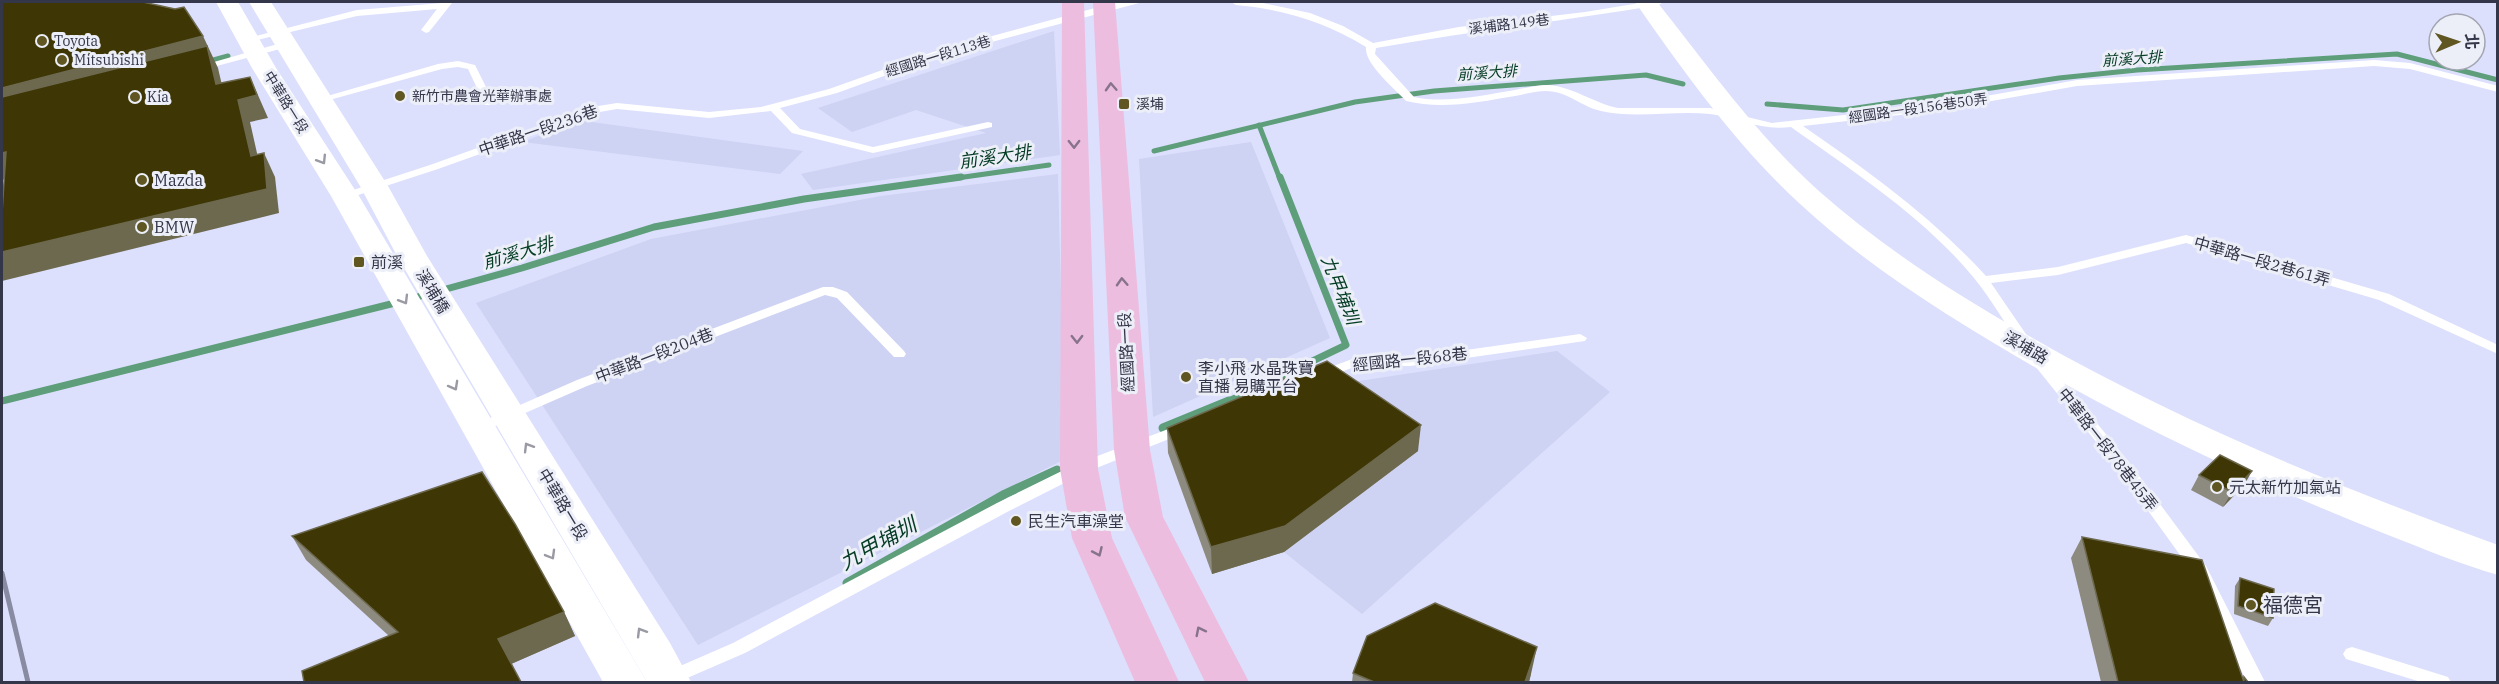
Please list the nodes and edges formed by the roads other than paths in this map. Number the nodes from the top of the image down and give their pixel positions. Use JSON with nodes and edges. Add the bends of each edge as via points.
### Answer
{"nodes":[{"id":1,"x":227,"y":2,"type":"edge"},
{"id":2,"x":260,"y":2,"type":"edge"},
{"id":3,"x":368,"y":2,"type":"edge"},
{"id":4,"x":1138,"y":2,"type":"edge"},
{"id":5,"x":1236,"y":2,"type":"edge"},
{"id":6,"x":1651,"y":3,"type":"edge"},
{"id":7,"x":446,"y":4,"type":"edge"},
{"id":8,"x":1089,"y":7,"type":"edge"},
{"id":9,"x":357,"y":13,"type":"junction"},
{"id":10,"x":426,"y":30,"type":"dead end"},
{"id":11,"x":284,"y":38,"type":"junction"},
{"id":12,"x":252,"y":46,"type":"junction"},
{"id":13,"x":1371,"y":46,"type":"junction"},
{"id":14,"x":185,"y":71,"type":"edge"},
{"id":15,"x":2498,"y":89,"type":"edge"},
{"id":16,"x":322,"y":99,"type":"junction"},
{"id":17,"x":489,"y":103,"type":"dead end"},
{"id":18,"x":773,"y":107,"type":"junction"},
{"id":19,"x":1737,"y":118,"type":"junction"},
{"id":20,"x":1793,"y":124,"type":"junction"},
{"id":21,"x":988,"y":125,"type":"dead end"},
{"id":22,"x":374,"y":186,"type":"junction"},
{"id":23,"x":345,"y":196,"type":"junction"},
{"id":24,"x":397,"y":260,"type":"junction"},
{"id":25,"x":1982,"y":280,"type":"junction"},
{"id":26,"x":440,"y":331,"type":"joint"},
{"id":27,"x":1580,"y":338,"type":"dead end"},
{"id":28,"x":2030,"y":350,"type":"junction"},
{"id":29,"x":2498,"y":350,"type":"edge"},
{"id":30,"x":899,"y":354,"type":"dead end"},
{"id":31,"x":1312,"y":378,"type":"edge"},
{"id":32,"x":494,"y":423,"type":"junction"},
{"id":33,"x":1194,"y":423,"type":"edge"},
{"id":34,"x":1132,"y":450,"type":"junction"},
{"id":35,"x":1079,"y":469,"type":"junction"},
{"id":36,"x":2498,"y":561,"type":"edge"},
{"id":37,"x":2352,"y":654,"type":"dead end"},
{"id":38,"x":668,"y":681,"type":"edge"},
{"id":39,"x":626,"y":682,"type":"edge"},
{"id":40,"x":1157,"y":682,"type":"edge"},
{"id":41,"x":1227,"y":682,"type":"edge"},
{"id":42,"x":2256,"y":682,"type":"edge"},
{"id":43,"x":2442,"y":682,"type":"edge"}],
"edges":[{"from":1,"to":12,"type":"street","name":"中華路一段"},
{"from":2,"to":11,"type":"street","name":"中華路一段"},
{"from":3,"to":9,"type":"lane"},
{"from":4,"to":8,"type":"lane","name":"經國路一段113巷"},
{"from":5,"to":13,"type":"lane","via":[[1274,6],[1315,18]]},
{"from":6,"to":13,"type":"lane","name":"溪埔路149巷"},
{"from":6,"to":19,"type":"street","name":"溪埔路","via":[[1694,66]]},
{"from":7,"to":9,"type":"lane"},
{"from":7,"to":10,"type":"lane"},
{"from":8,"to":18,"type":"lane","name":"經國路一段113巷"},
{"from":34,"to":8,"type":"main road","name":"經國路一段","one_way":true,"via":[[1108,40]]},
{"from":8,"to":35,"type":"main road","one_way":true,"via":[[1073,134]]},
{"from":9,"to":11,"type":"lane"},
{"from":11,"to":12,"type":"lane"},
{"from":11,"to":12,"type":"lane"},
{"from":11,"to":16,"type":"street","name":"中華路一段"},
{"from":12,"to":14,"type":"lane"},
{"from":12,"to":23,"type":"street","name":"中華路一段","one_way":true},
{"from":13,"to":19,"type":"lane","name":"經國路一段156巷50弄","via":[[1373,60],[1410,99],[1442,102],[1546,88],[1569,92],[1618,111],[1710,111]]},
{"from":15,"to":20,"type":"lane","name":"經國路一段156巷50弄","via":[[2410,66],[2374,63],[2077,83],[1935,108]]},
{"from":16,"to":17,"type":"lane","via":[[458,64],[472,67]]},
{"from":16,"to":22,"type":"street","name":"中華路一段"},
{"from":18,"to":21,"type":"lane","via":[[796,130],[873,150]]},
{"from":18,"to":22,"type":"lane","name":"中華路一段236巷","via":[[709,115],[605,107]]},
{"from":19,"to":20,"type":"lane","name":"經國路一段156巷50弄","via":[[1772,126]]},
{"from":19,"to":28,"type":"street","name":"溪埔路","via":[[1786,176],[1858,239],[1936,294]]},
{"from":20,"to":25,"type":"lane","name":"中華路一段78巷45弄","via":[[1848,162],[1952,247]]},
{"from":22,"to":23,"type":"lane","name":"中華路一段236巷"},
{"from":22,"to":24,"type":"street","name":"中華路一段"},
{"from":23,"to":24,"type":"street","name":"中華路一段"},
{"from":24,"to":26,"type":"street","name":"溪埔橋"},
{"from":25,"to":28,"type":"lane","name":"中華路一段78巷45弄"},
{"from":25,"to":29,"type":"lane","name":"中華路一段2巷61弄","via":[[2058,271],[2187,239],[2384,297]]},
{"from":26,"to":32,"type":"street","name":"中華路一段"},
{"from":27,"to":31,"type":"lane","name":"經國路一段68巷","via":[[1410,362],[1355,362]]},
{"from":28,"to":36,"type":"street","name":"溪埔路","via":[[2161,421],[2309,488]]},
{"from":28,"to":42,"type":"lane","name":"中華路一段78巷45弄","via":[[2123,465],[2200,570]]},
{"from":30,"to":32,"type":"lane","name":"中華路一段204巷","via":[[842,295],[833,291],[810,296],[582,382]]},
{"from":38,"to":32,"type":"street","name":"中華路一段","one_way":true,"via":[[655,655]]},
{"from":32,"to":39,"type":"street","name":"中華路一段","one_way":true},
{"from":33,"to":34,"type":"lane"},
{"from":34,"to":35,"type":"lane"},
{"from":41,"to":34,"type":"main road","name":"經國路一段","one_way":true,"via":[[1144,517]]},
{"from":35,"to":38,"type":"lane","via":[[739,648]]},
{"from":35,"to":40,"type":"main road","one_way":true,"via":[[1092,538]]},
{"from":37,"to":43,"type":"lane"}]}
